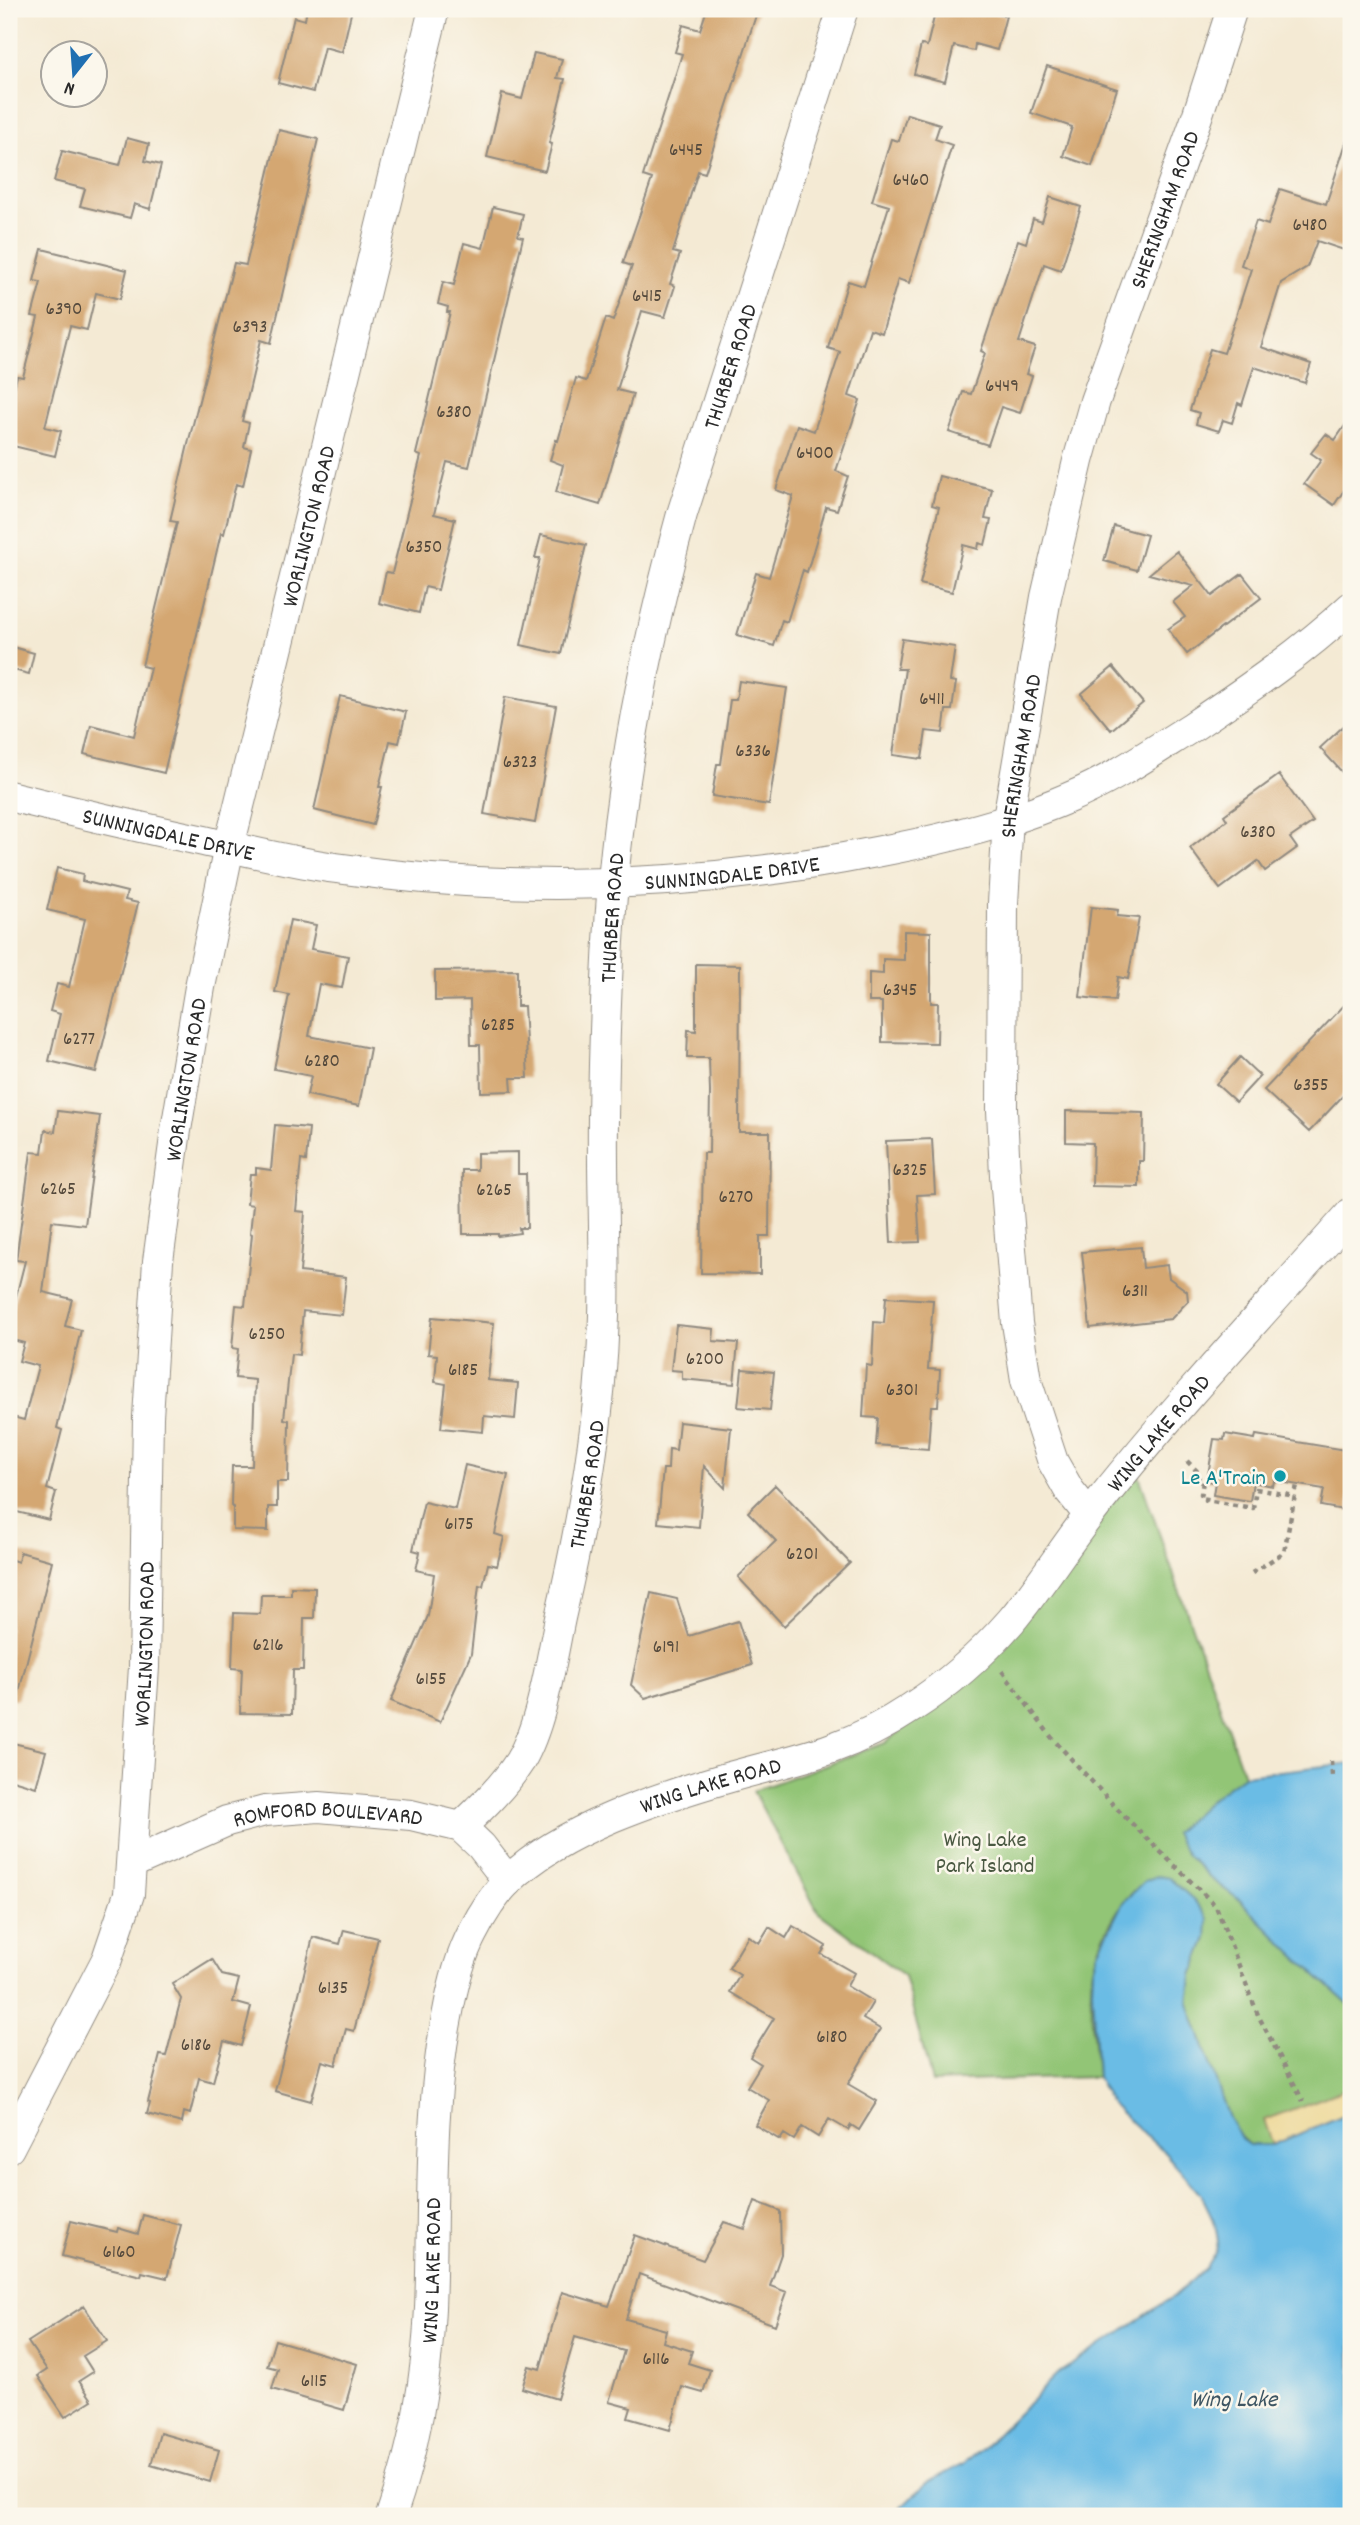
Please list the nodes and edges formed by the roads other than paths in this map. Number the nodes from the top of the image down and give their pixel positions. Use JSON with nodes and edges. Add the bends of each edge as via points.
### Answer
{"nodes":[{"id":1,"x":434,"y":9,"type":"edge"},
{"id":2,"x":843,"y":9,"type":"edge"},
{"id":3,"x":1232,"y":9,"type":"edge"},
{"id":4,"x":1351,"y":607,"type":"edge"},
{"id":5,"x":9,"y":796,"type":"edge"},
{"id":6,"x":1008,"y":819,"type":"junction"},
{"id":7,"x":229,"y":847,"type":"junction"},
{"id":8,"x":613,"y":883,"type":"junction"},
{"id":9,"x":1351,"y":1213,"type":"edge"},
{"id":10,"x":1089,"y":1515,"type":"junction"},
{"id":11,"x":461,"y":1827,"type":"junction"},
{"id":12,"x":132,"y":1863,"type":"junction"},
{"id":13,"x":508,"y":1881,"type":"junction"},
{"id":14,"x":9,"y":2148,"type":"edge"},
{"id":15,"x":391,"y":2516,"type":"edge"}],
"edges":[{"from":1,"to":7,"type":"street","name":"WORLINGTON ROAD"},
{"from":2,"to":8,"type":"street","name":"THURBER ROAD","via":[[662,586],[629,761]]},
{"from":3,"to":6,"type":"street","name":"SHERINGHAM ROAD","via":[[1078,461],[1046,597]]},
{"from":4,"to":6,"type":"street","name":"SUNNINGDALE DRIVE","via":[[1283,663],[1129,767],[1069,798]]},
{"from":5,"to":7,"type":"street","name":"SUNNINGDALE DRIVE"},
{"from":6,"to":8,"type":"street","name":"SUNNINGDALE DRIVE","via":[[846,858]]},
{"from":6,"to":10,"type":"street","name":"SHERINGHAM ROAD","via":[[1002,1110],[1017,1323],[1026,1380],[1049,1450],[1069,1490]]},
{"from":7,"to":8,"type":"street","name":"SUNNINGDALE DRIVE","via":[[390,875],[493,883]]},
{"from":7,"to":12,"type":"street","name":"WORLINGTON ROAD","via":[[200,987],[158,1261],[148,1417],[144,1667]]},
{"from":8,"to":11,"type":"street","name":"THURBER ROAD","via":[[603,1119],[604,1316],[590,1475],[528,1745],[496,1792]]},
{"from":9,"to":10,"type":"street","name":"WING LAKE ROAD"},
{"from":10,"to":13,"type":"street","name":"WING LAKE ROAD","via":[[1025,1603],[984,1649],[916,1705],[831,1749],[606,1819],[563,1842]]},
{"from":11,"to":12,"type":"street","name":"ROMFORD BOULEVARD","via":[[358,1809],[292,1808],[227,1821]]},
{"from":11,"to":13,"type":"street"},
{"from":12,"to":14,"type":"street","name":"WORLINGTON ROAD","via":[[129,1894],[107,1959]]},
{"from":13,"to":15,"type":"street","name":"WING LAKE ROAD","via":[[470,1936],[442,2040],[434,2116],[426,2351],[412,2442]]}]}
